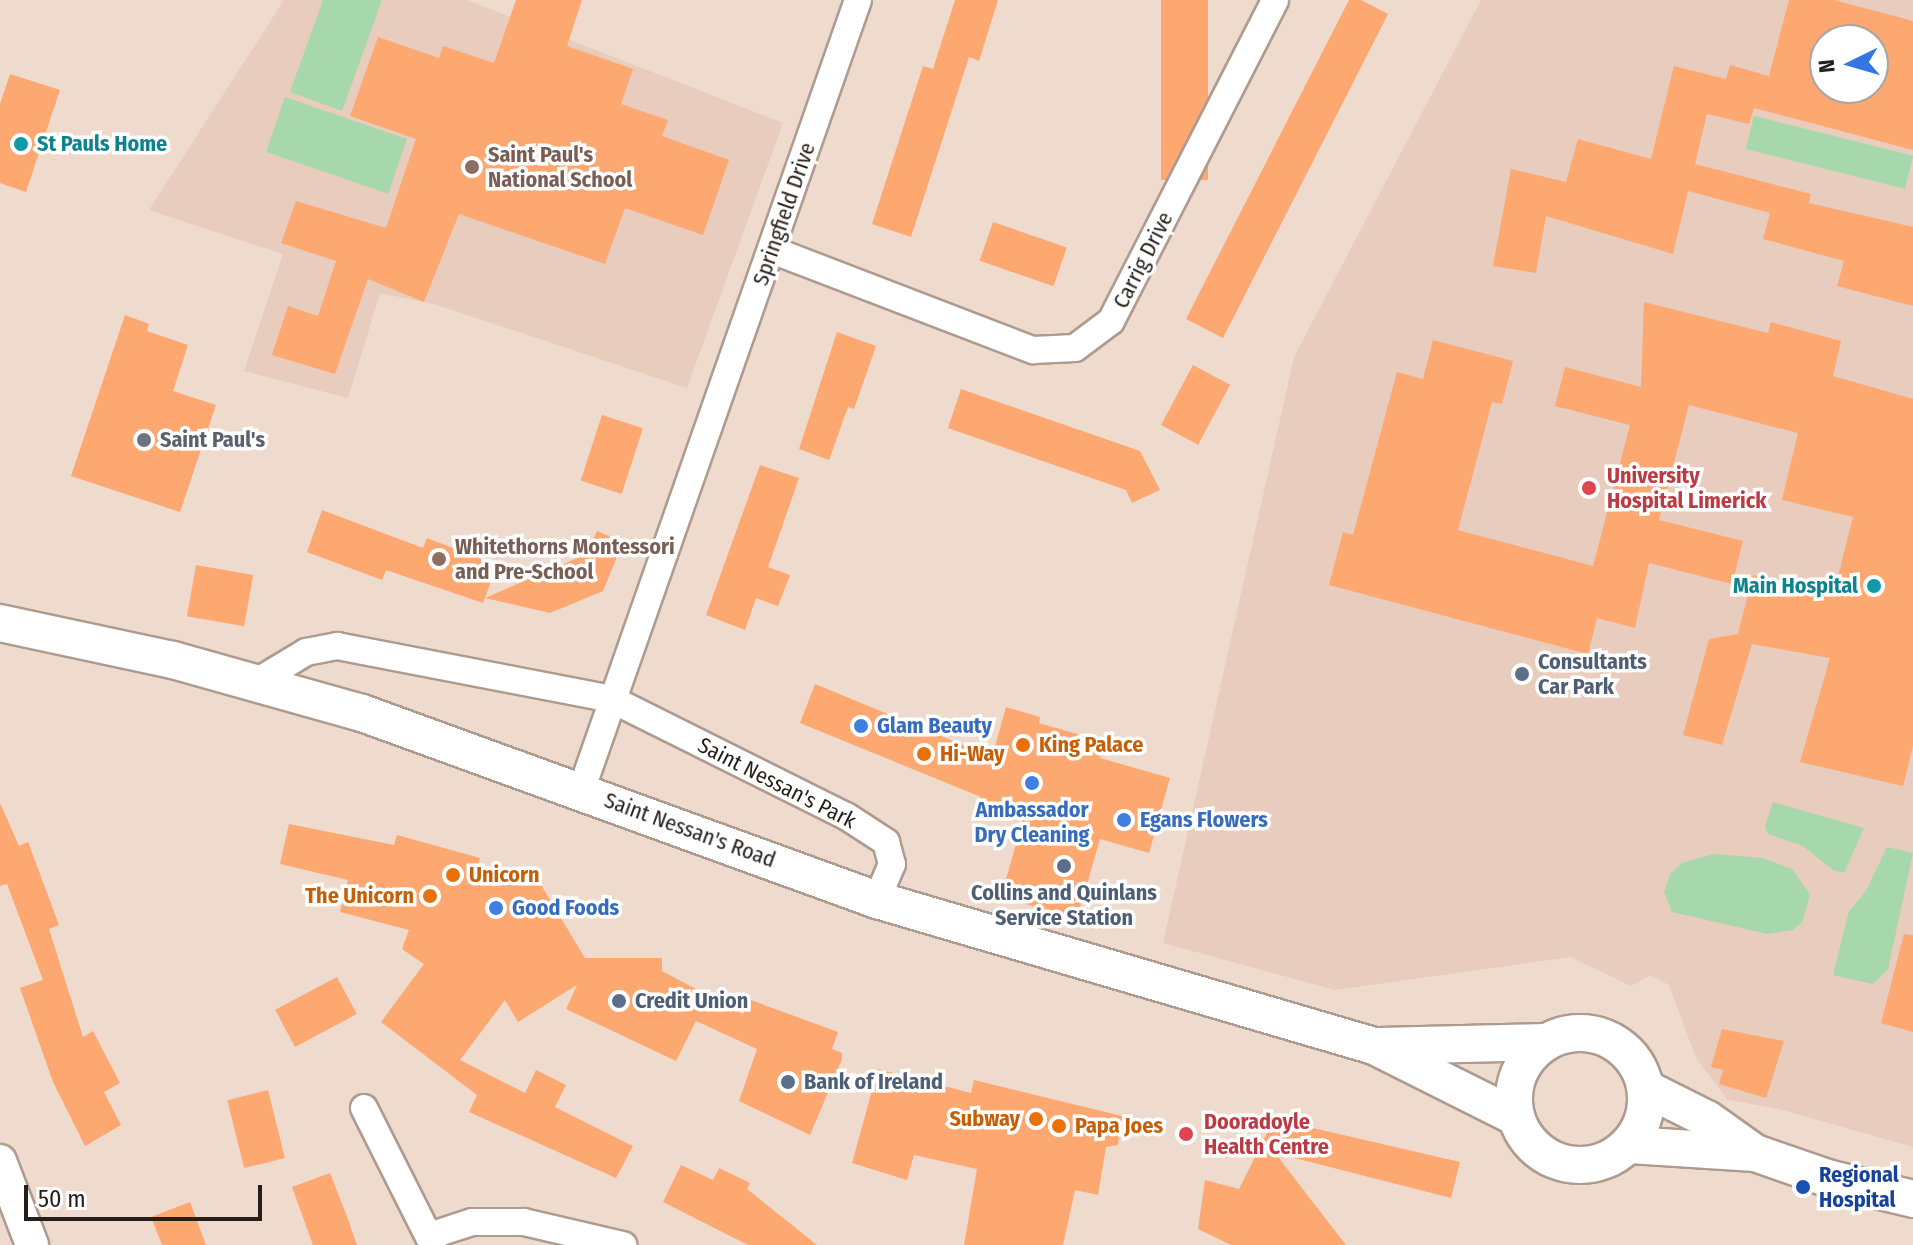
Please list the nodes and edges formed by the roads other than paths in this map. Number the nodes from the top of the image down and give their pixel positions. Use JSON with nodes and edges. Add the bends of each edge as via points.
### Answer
{"nodes":[{"id":1,"x":858,"y":0,"type":"edge"},
{"id":2,"x":1275,"y":0,"type":"edge"},
{"id":3,"x":772,"y":250,"type":"junction"},
{"id":4,"x":1,"y":621,"type":"edge"},
{"id":5,"x":258,"y":681,"type":"junction"},
{"id":6,"x":611,"y":699,"type":"junction"},
{"id":7,"x":581,"y":791,"type":"junction"},
{"id":8,"x":877,"y":900,"type":"junction"},
{"id":9,"x":1546,"y":1042,"type":"junction"},
{"id":10,"x":1374,"y":1046,"type":"junction"},
{"id":11,"x":1647,"y":1089,"type":"junction"},
{"id":12,"x":364,"y":1108,"type":"dead end"},
{"id":13,"x":1516,"y":1117,"type":"junction"},
{"id":14,"x":1630,"y":1145,"type":"junction"},
{"id":15,"x":1755,"y":1153,"type":"junction"},
{"id":16,"x":0,"y":1161,"type":"edge"},
{"id":17,"x":1913,"y":1199,"type":"edge"},
{"id":18,"x":431,"y":1240,"type":"edge"},
{"id":19,"x":32,"y":1245,"type":"edge"},
{"id":20,"x":623,"y":1245,"type":"edge"}],
"edges":[{"from":1,"to":3,"type":"street","name":"Springfield Drive"},
{"from":2,"to":3,"type":"street","name":"Carrig Drive","via":[[1111,321],[1075,348],[1033,350]]},
{"from":3,"to":6,"type":"street","name":"Springfield Drive"},
{"from":4,"to":5,"type":"main road","name":"Saint Nessan's Road"},
{"from":5,"to":6,"type":"street","name":"Saint Nessan's Park","via":[[306,652],[337,646]]},
{"from":5,"to":7,"type":"main road","name":"Saint Nessan's Road"},
{"from":6,"to":7,"type":"street"},
{"from":6,"to":8,"type":"street","name":"Saint Nessan's Park","via":[[846,816],[886,842],[892,864]]},
{"from":7,"to":8,"type":"main road","name":"Saint Nessan's Road"},
{"from":8,"to":10,"type":"main road","name":"Saint Nessan's Road"},
{"from":9,"to":10,"type":"main road","name":"Saint Nessan's Road"},
{"from":9,"to":11,"type":"main road","via":[[1573,1032],[1606,1037],[1627,1051]]},
{"from":9,"to":13,"type":"main road","via":[[1516,1078]]},
{"from":10,"to":13,"type":"main road","name":"Saint Nessan's Road"},
{"from":11,"to":14,"type":"main road","via":[[1644,1119]]},
{"from":11,"to":15,"type":"main road","via":[[1707,1119]]},
{"from":12,"to":18,"type":"street"},
{"from":13,"to":14,"type":"main road","via":[[1541,1154],[1562,1164],[1587,1167],[1612,1159]]},
{"from":14,"to":15,"type":"main road"},
{"from":15,"to":17,"type":"main road"},
{"from":16,"to":19,"type":"street"},
{"from":18,"to":20,"type":"street","via":[[472,1222],[524,1222]]}]}
